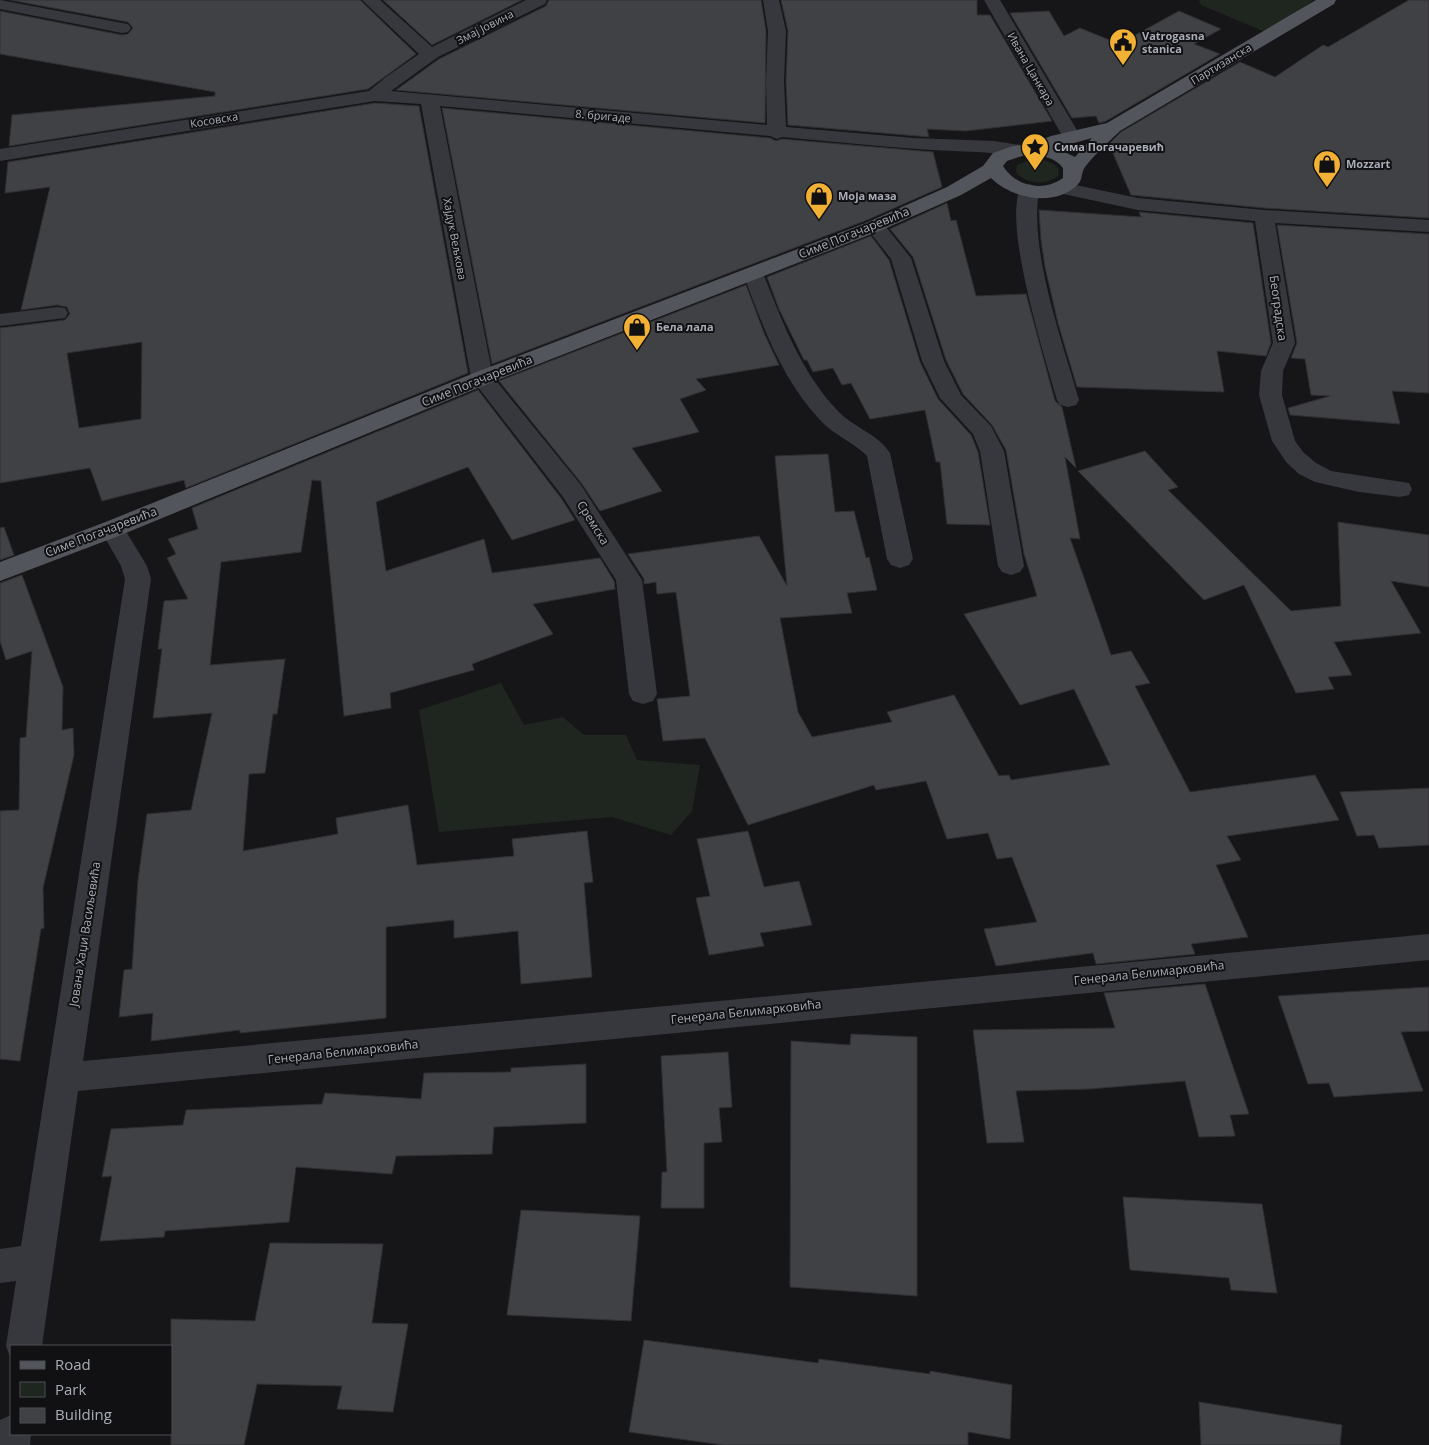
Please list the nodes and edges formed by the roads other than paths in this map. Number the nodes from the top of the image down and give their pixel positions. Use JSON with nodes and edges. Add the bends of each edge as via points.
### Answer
{"nodes":[{"id":1,"x":370,"y":0,"type":"edge"},
{"id":2,"x":539,"y":0,"type":"edge"},
{"id":3,"x":772,"y":0,"type":"edge"},
{"id":4,"x":992,"y":0,"type":"edge"},
{"id":5,"x":1328,"y":0,"type":"edge"},
{"id":6,"x":0,"y":4,"type":"edge"},
{"id":7,"x":122,"y":28,"type":"dead end"},
{"id":8,"x":431,"y":55,"type":"junction"},
{"id":9,"x":375,"y":96,"type":"junction"},
{"id":10,"x":429,"y":99,"type":"junction"},
{"id":11,"x":1113,"y":128,"type":"junction"},
{"id":12,"x":777,"y":133,"type":"junction"},
{"id":13,"x":1072,"y":137,"type":"junction"},
{"id":14,"x":945,"y":147,"type":"junction"},
{"id":15,"x":1027,"y":150,"type":"junction"},
{"id":16,"x":0,"y":155,"type":"edge"},
{"id":17,"x":993,"y":167,"type":"junction"},
{"id":18,"x":1074,"y":170,"type":"junction"},
{"id":19,"x":1061,"y":188,"type":"junction"},
{"id":20,"x":1025,"y":190,"type":"junction"},
{"id":21,"x":954,"y":191,"type":"junction"},
{"id":22,"x":1264,"y":216,"type":"junction"},
{"id":23,"x":875,"y":226,"type":"junction"},
{"id":24,"x":1429,"y":226,"type":"edge"},
{"id":25,"x":753,"y":273,"type":"junction"},
{"id":26,"x":57,"y":313,"type":"dead end"},
{"id":27,"x":0,"y":320,"type":"edge"},
{"id":28,"x":482,"y":378,"type":"junction"},
{"id":29,"x":1068,"y":400,"type":"dead end"},
{"id":30,"x":1400,"y":489,"type":"dead end"},
{"id":31,"x":112,"y":529,"type":"junction"},
{"id":32,"x":900,"y":559,"type":"dead end"},
{"id":33,"x":1011,"y":566,"type":"dead end"},
{"id":34,"x":0,"y":572,"type":"edge"},
{"id":35,"x":643,"y":694,"type":"dead end"},
{"id":36,"x":1429,"y":947,"type":"edge"},
{"id":37,"x":63,"y":1078,"type":"junction"},
{"id":38,"x":35,"y":1261,"type":"junction"},
{"id":39,"x":0,"y":1266,"type":"edge"},
{"id":40,"x":24,"y":1345,"type":"edge"}],
"edges":[{"from":1,"to":8,"type":"street"},
{"from":2,"to":8,"type":"street","name":"Змај Јовина"},
{"from":3,"to":12,"type":"street","via":[[777,31]]},
{"from":4,"to":13,"type":"street","name":"Ивана Цанкара"},
{"from":5,"to":11,"type":"main road","name":"Партизанска"},
{"from":6,"to":7,"type":"street"},
{"from":8,"to":9,"type":"street","name":"Змај Јовина","via":[[406,70]]},
{"from":9,"to":10,"type":"street","name":"Косовска"},
{"from":9,"to":16,"type":"street","name":"Косовска"},
{"from":10,"to":12,"type":"street","name":"8. бригаде"},
{"from":10,"to":28,"type":"street","name":"Хајдук Вељкова"},
{"from":11,"to":13,"type":"main road","name":"Партизанска"},
{"from":11,"to":18,"type":"main road","name":"Партизанска"},
{"from":12,"to":14,"type":"street","name":"8. бригаде"},
{"from":13,"to":15,"type":"main road","name":"Партизанска"},
{"from":14,"to":15,"type":"street","name":"8. бригаде","via":[[977,145]]},
{"from":14,"to":17,"type":"street","name":"8. бригаде"},
{"from":15,"to":17,"type":"main road","name":"Партизанска","via":[[1000,157]]},
{"from":15,"to":18,"type":"main road","via":[[1060,156]]},
{"from":17,"to":20,"type":"main road","via":[[1003,181]]},
{"from":17,"to":21,"type":"main road","name":"Симе Погачаревића"},
{"from":18,"to":19,"type":"main road","name":"Партизанска","via":[[1070,183]]},
{"from":19,"to":20,"type":"main road","name":"Симе Погачаревића"},
{"from":19,"to":22,"type":"street","via":[[1138,204]]},
{"from":20,"to":21,"type":"main road","name":"Симе Погачаревића"},
{"from":20,"to":29,"type":"street","via":[[1026,228],[1039,296]]},
{"from":21,"to":23,"type":"main road","name":"Симе Погачаревића"},
{"from":22,"to":24,"type":"street"},
{"from":22,"to":30,"type":"street","name":"Београдска","via":[[1284,343],[1272,369],[1269,394],[1280,439],[1300,465],[1324,478]]},
{"from":23,"to":25,"type":"main road","name":"Симе Погачаревића"},
{"from":23,"to":33,"type":"street","via":[[901,258],[933,361],[951,398],[984,431],[992,451]]},
{"from":25,"to":28,"type":"main road","name":"Симе Погачаревића"},
{"from":25,"to":32,"type":"street","via":[[776,334],[805,382],[829,415],[878,453]]},
{"from":26,"to":27,"type":"street"},
{"from":28,"to":31,"type":"main road","name":"Симе Погачаревића"},
{"from":28,"to":35,"type":"street","name":"Сремска","via":[[572,491],[629,580]]},
{"from":31,"to":34,"type":"main road","name":"Симе Погачаревића"},
{"from":31,"to":37,"type":"street","name":"Јована Хаџи Васиљевића","via":[[138,579]]},
{"from":36,"to":37,"type":"street","name":"Генерала Белимарковића"},
{"from":37,"to":38,"type":"street","name":"Јована Хаџи Васиљевића"},
{"from":38,"to":39,"type":"street"},
{"from":38,"to":40,"type":"street","name":"Јована Хаџи Васиљевића"}]}
